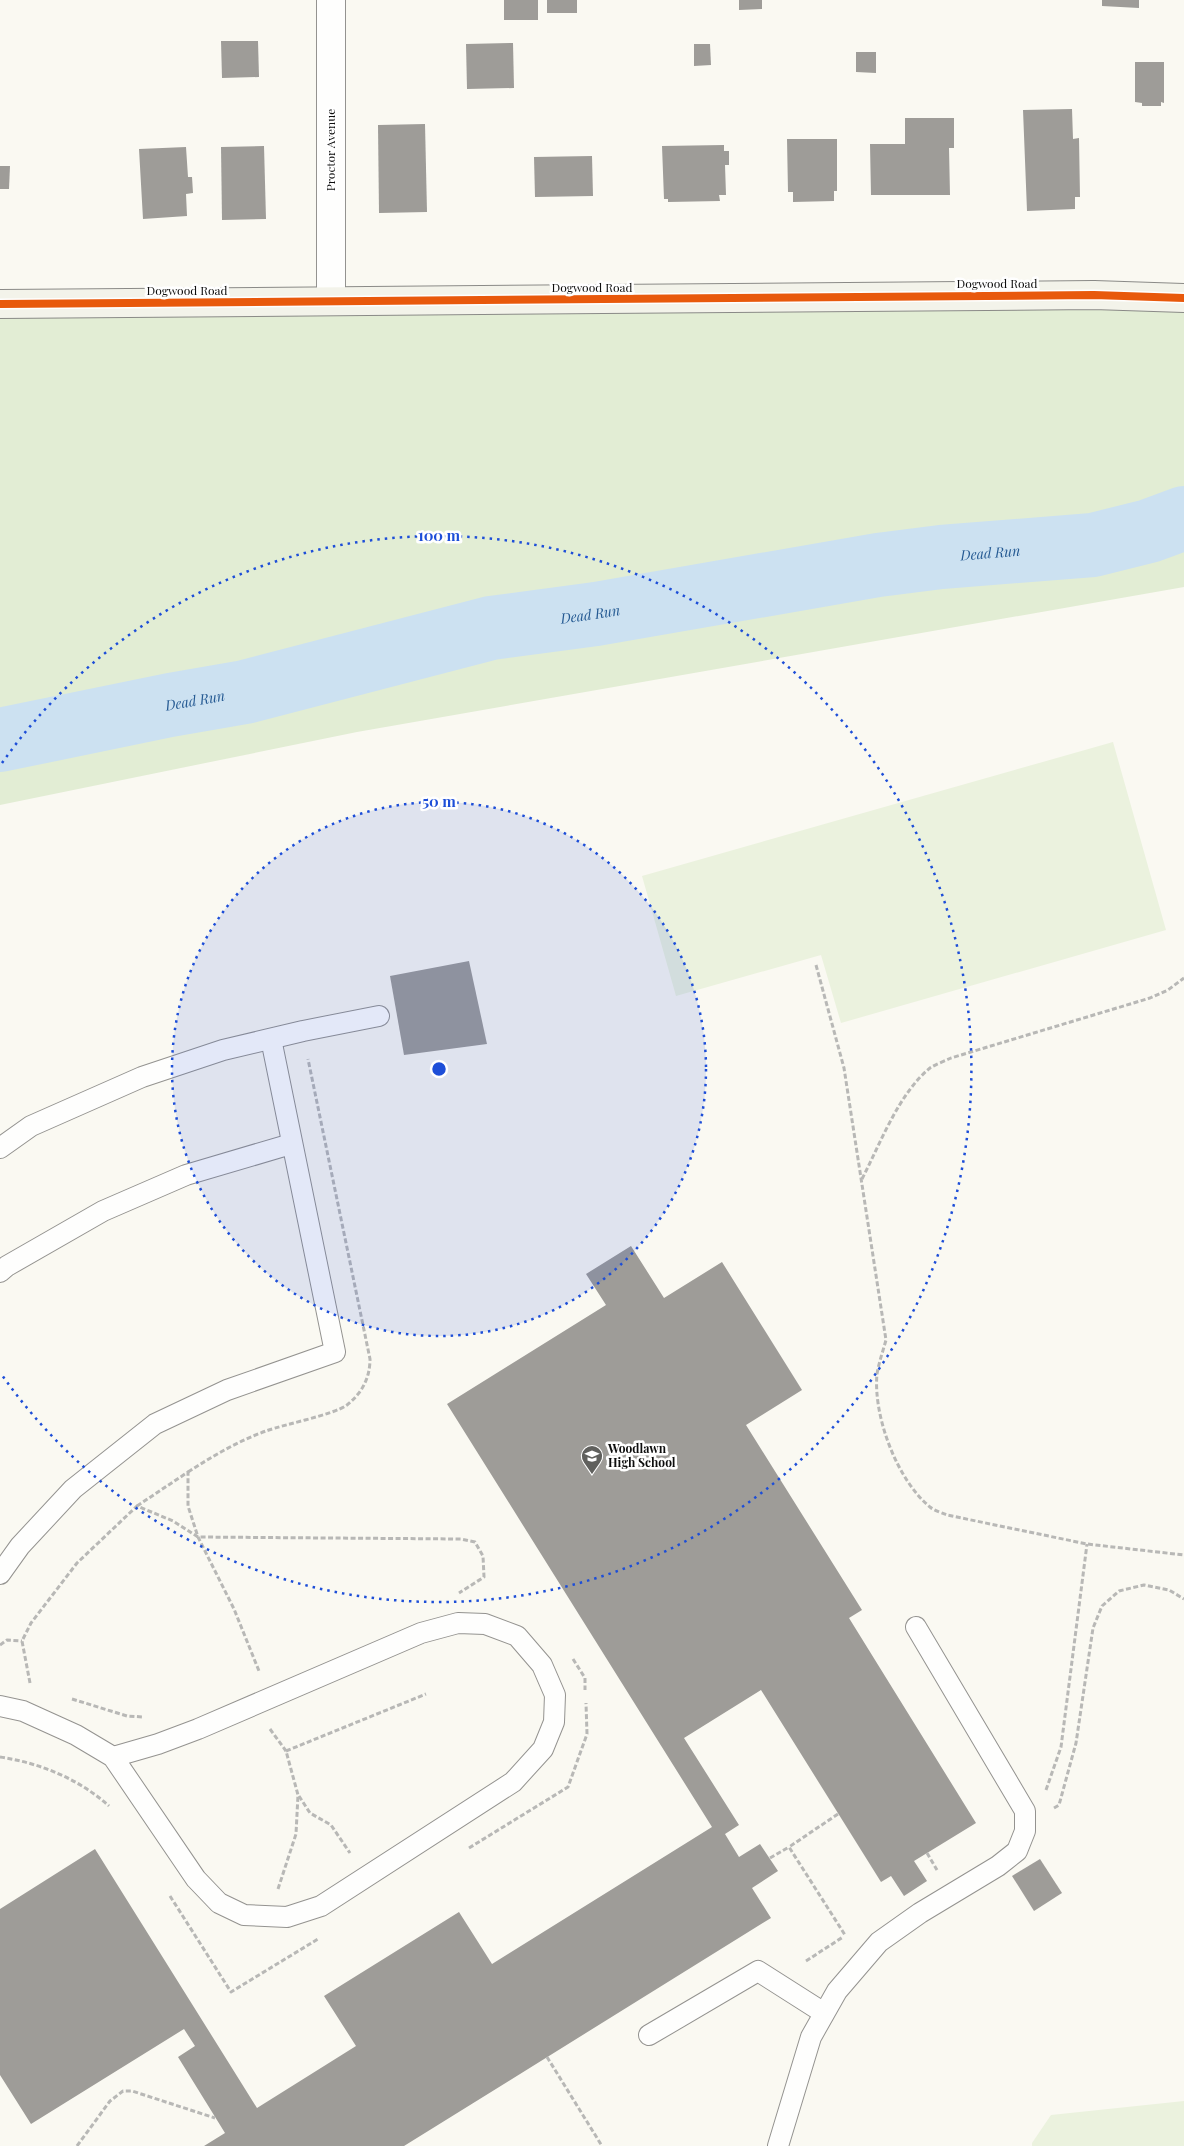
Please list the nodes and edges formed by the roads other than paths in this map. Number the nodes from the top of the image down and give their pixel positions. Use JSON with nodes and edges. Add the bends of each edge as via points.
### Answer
{"nodes":[{"id":1,"x":330,"y":0,"type":"edge"},
{"id":2,"x":1184,"y":298,"type":"edge"},
{"id":3,"x":331,"y":301,"type":"junction"},
{"id":4,"x":0,"y":304,"type":"edge"},
{"id":5,"x":379,"y":1016,"type":"dead end"},
{"id":6,"x":270,"y":1039,"type":"junction"},
{"id":7,"x":291,"y":1144,"type":"junction"},
{"id":8,"x":0,"y":1148,"type":"edge"},
{"id":9,"x":2,"y":1265,"type":"edge"},
{"id":10,"x":0,"y":1574,"type":"edge"},
{"id":11,"x":916,"y":1627,"type":"dead end"},
{"id":12,"x":0,"y":1706,"type":"edge"},
{"id":13,"x":113,"y":1757,"type":"junction"},
{"id":14,"x":824,"y":2013,"type":"junction"},
{"id":15,"x":649,"y":2035,"type":"dead end"},
{"id":16,"x":778,"y":2146,"type":"edge"}],
"edges":[{"from":1,"to":3,"type":"street","name":"Proctor Avenue"},
{"from":2,"to":3,"type":"street","name":"Dogwood Road","via":[[1094,295]]},
{"from":3,"to":4,"type":"street","name":"Dogwood Road"},
{"from":5,"to":6,"type":"lane"},
{"from":6,"to":7,"type":"lane"},
{"from":6,"to":8,"type":"lane","via":[[223,1050],[142,1078],[31,1126]]},
{"from":7,"to":9,"type":"lane","via":[[177,1179],[104,1211]]},
{"from":7,"to":10,"type":"lane","via":[[334,1352],[227,1390],[155,1424],[73,1489],[20,1546]]},
{"from":11,"to":14,"type":"lane","via":[[1025,1818],[1025,1831],[1017,1851],[998,1866],[878,1942],[836,1991]]},
{"from":12,"to":13,"type":"lane","via":[[23,1711],[76,1735]]},
{"from":13,"to":13,"type":"lane","via":[[196,1879],[219,1903],[244,1915],[288,1917],[320,1906],[512,1782],[543,1749],[554,1722],[555,1695],[542,1665],[517,1636],[485,1624],[458,1623],[421,1633],[198,1730]]},
{"from":14,"to":15,"type":"lane","via":[[758,1971]]},
{"from":14,"to":16,"type":"lane","via":[[811,2037]]}]}
